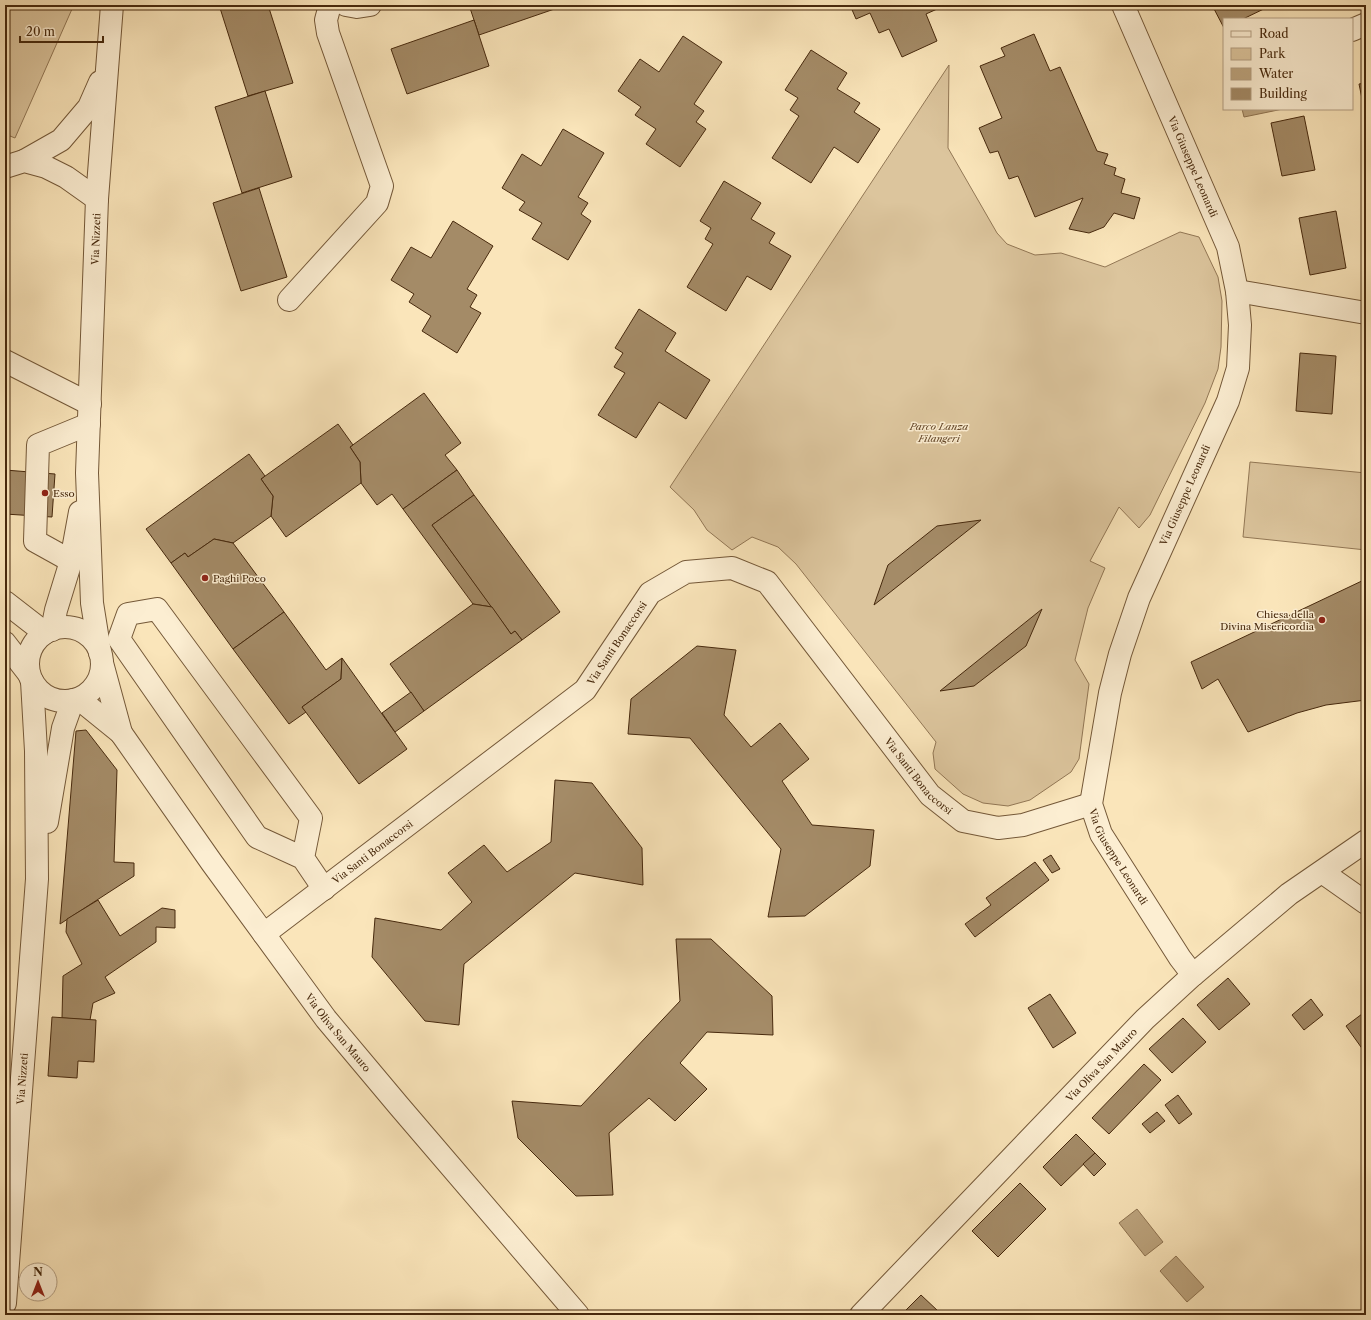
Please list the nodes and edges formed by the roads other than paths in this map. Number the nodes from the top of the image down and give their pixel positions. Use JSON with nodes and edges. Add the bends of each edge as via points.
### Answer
{"nodes":[{"id":1,"x":112,"y":5,"type":"edge"},
{"id":2,"x":330,"y":5,"type":"edge"},
{"id":3,"x":346,"y":5,"type":"edge"},
{"id":4,"x":370,"y":5,"type":"edge"},
{"id":5,"x":1123,"y":5,"type":"edge"},
{"id":6,"x":1366,"y":24,"type":"edge"},
{"id":7,"x":1353,"y":30,"type":"edge"},
{"id":8,"x":106,"y":68,"type":"junction"},
{"id":9,"x":15,"y":164,"type":"edge"},
{"id":10,"x":97,"y":199,"type":"junction"},
{"id":11,"x":1238,"y":291,"type":"junction"},
{"id":12,"x":289,"y":300,"type":"dead end"},
{"id":13,"x":1361,"y":310,"type":"edge"},
{"id":14,"x":5,"y":360,"type":"edge"},
{"id":15,"x":89,"y":414,"type":"junction"},
{"id":16,"x":87,"y":473,"type":"junction"},
{"id":17,"x":71,"y":561,"type":"junction"},
{"id":18,"x":5,"y":602,"type":"edge"},
{"id":19,"x":48,"y":631,"type":"junction"},
{"id":20,"x":5,"y":643,"type":"edge"},
{"id":21,"x":101,"y":657,"type":"junction"},
{"id":22,"x":30,"y":678,"type":"junction"},
{"id":23,"x":76,"y":699,"type":"junction"},
{"id":24,"x":121,"y":733,"type":"junction"},
{"id":25,"x":1091,"y":804,"type":"junction"},
{"id":26,"x":1366,"y":840,"type":"edge"},
{"id":27,"x":303,"y":858,"type":"junction"},
{"id":28,"x":1322,"y":872,"type":"junction"},
{"id":29,"x":37,"y":878,"type":"junction"},
{"id":30,"x":324,"y":889,"type":"junction"},
{"id":31,"x":1366,"y":903,"type":"edge"},
{"id":32,"x":264,"y":934,"type":"junction"},
{"id":33,"x":1193,"y":975,"type":"junction"},
{"id":34,"x":5,"y":1303,"type":"edge"},
{"id":35,"x":578,"y":1315,"type":"edge"},
{"id":36,"x":861,"y":1315,"type":"edge"}],
"edges":[{"from":1,"to":8,"type":"street","name":"Via Nizzeti"},
{"from":2,"to":12,"type":"street","via":[[326,20],[328,32],[382,186],[378,203]]},
{"from":3,"to":4,"type":"street"},
{"from":5,"to":11,"type":"street","name":"Via Giuseppe Leonardi","via":[[1228,247]]},
{"from":6,"to":7,"type":"street"},
{"from":8,"to":9,"type":"street","via":[[90,108],[61,140]]},
{"from":8,"to":10,"type":"street","name":"Via Nizzeti"},
{"from":9,"to":10,"type":"street","via":[[46,167],[66,177]]},
{"from":10,"to":15,"type":"street","name":"Via Nizzeti"},
{"from":11,"to":13,"type":"street"},
{"from":11,"to":25,"type":"street","name":"Via Giuseppe Leonardi","via":[[1238,368],[1228,401],[1139,598],[1120,654],[1110,693]]},
{"from":14,"to":15,"type":"street"},
{"from":15,"to":16,"type":"street","name":"Via Nizzeti"},
{"from":15,"to":17,"type":"street","via":[[38,445],[35,541]]},
{"from":16,"to":17,"type":"street"},
{"from":16,"to":21,"type":"street","via":[[92,603]]},
{"from":17,"to":19,"type":"street"},
{"from":18,"to":19,"type":"street"},
{"from":19,"to":21,"type":"street","via":[[73,628],[85,633],[94,642]]},
{"from":19,"to":22,"type":"street","via":[[38,638],[31,649],[28,662]]},
{"from":20,"to":22,"type":"street"},
{"from":21,"to":23,"type":"street","via":[[101,673],[96,684],[89,693]]},
{"from":21,"to":24,"type":"street"},
{"from":22,"to":23,"type":"street","via":[[38,690],[47,697],[68,702]]},
{"from":22,"to":29,"type":"street","via":[[36,751]]},
{"from":23,"to":24,"type":"street"},
{"from":23,"to":29,"type":"street","via":[[63,728]]},
{"from":24,"to":32,"type":"street","name":"Via Oliva San Mauro"},
{"from":25,"to":30,"type":"street","name":"Via Santi Bonaccorsi","via":[[1023,825],[998,828],[963,821],[930,795],[767,582],[732,568],[686,572],[650,593],[585,690]]},
{"from":25,"to":33,"type":"street","name":"Via Giuseppe Leonardi","via":[[1101,834]]},
{"from":26,"to":28,"type":"street","name":"Via Oliva San Mauro"},
{"from":27,"to":27,"type":"street","via":[[311,818],[157,609],[128,614],[119,639],[257,837]]},
{"from":27,"to":30,"type":"street"},
{"from":28,"to":31,"type":"street"},
{"from":28,"to":33,"type":"street","name":"Via Oliva San Mauro","via":[[1289,894]]},
{"from":29,"to":34,"type":"street","name":"Via Nizzeti"},
{"from":30,"to":32,"type":"street","name":"Via Santi Bonaccorsi"},
{"from":32,"to":35,"type":"street","name":"Via Oliva San Mauro","via":[[326,1019]]},
{"from":33,"to":36,"type":"street","name":"Via Oliva San Mauro","via":[[1144,1019]]}]}
